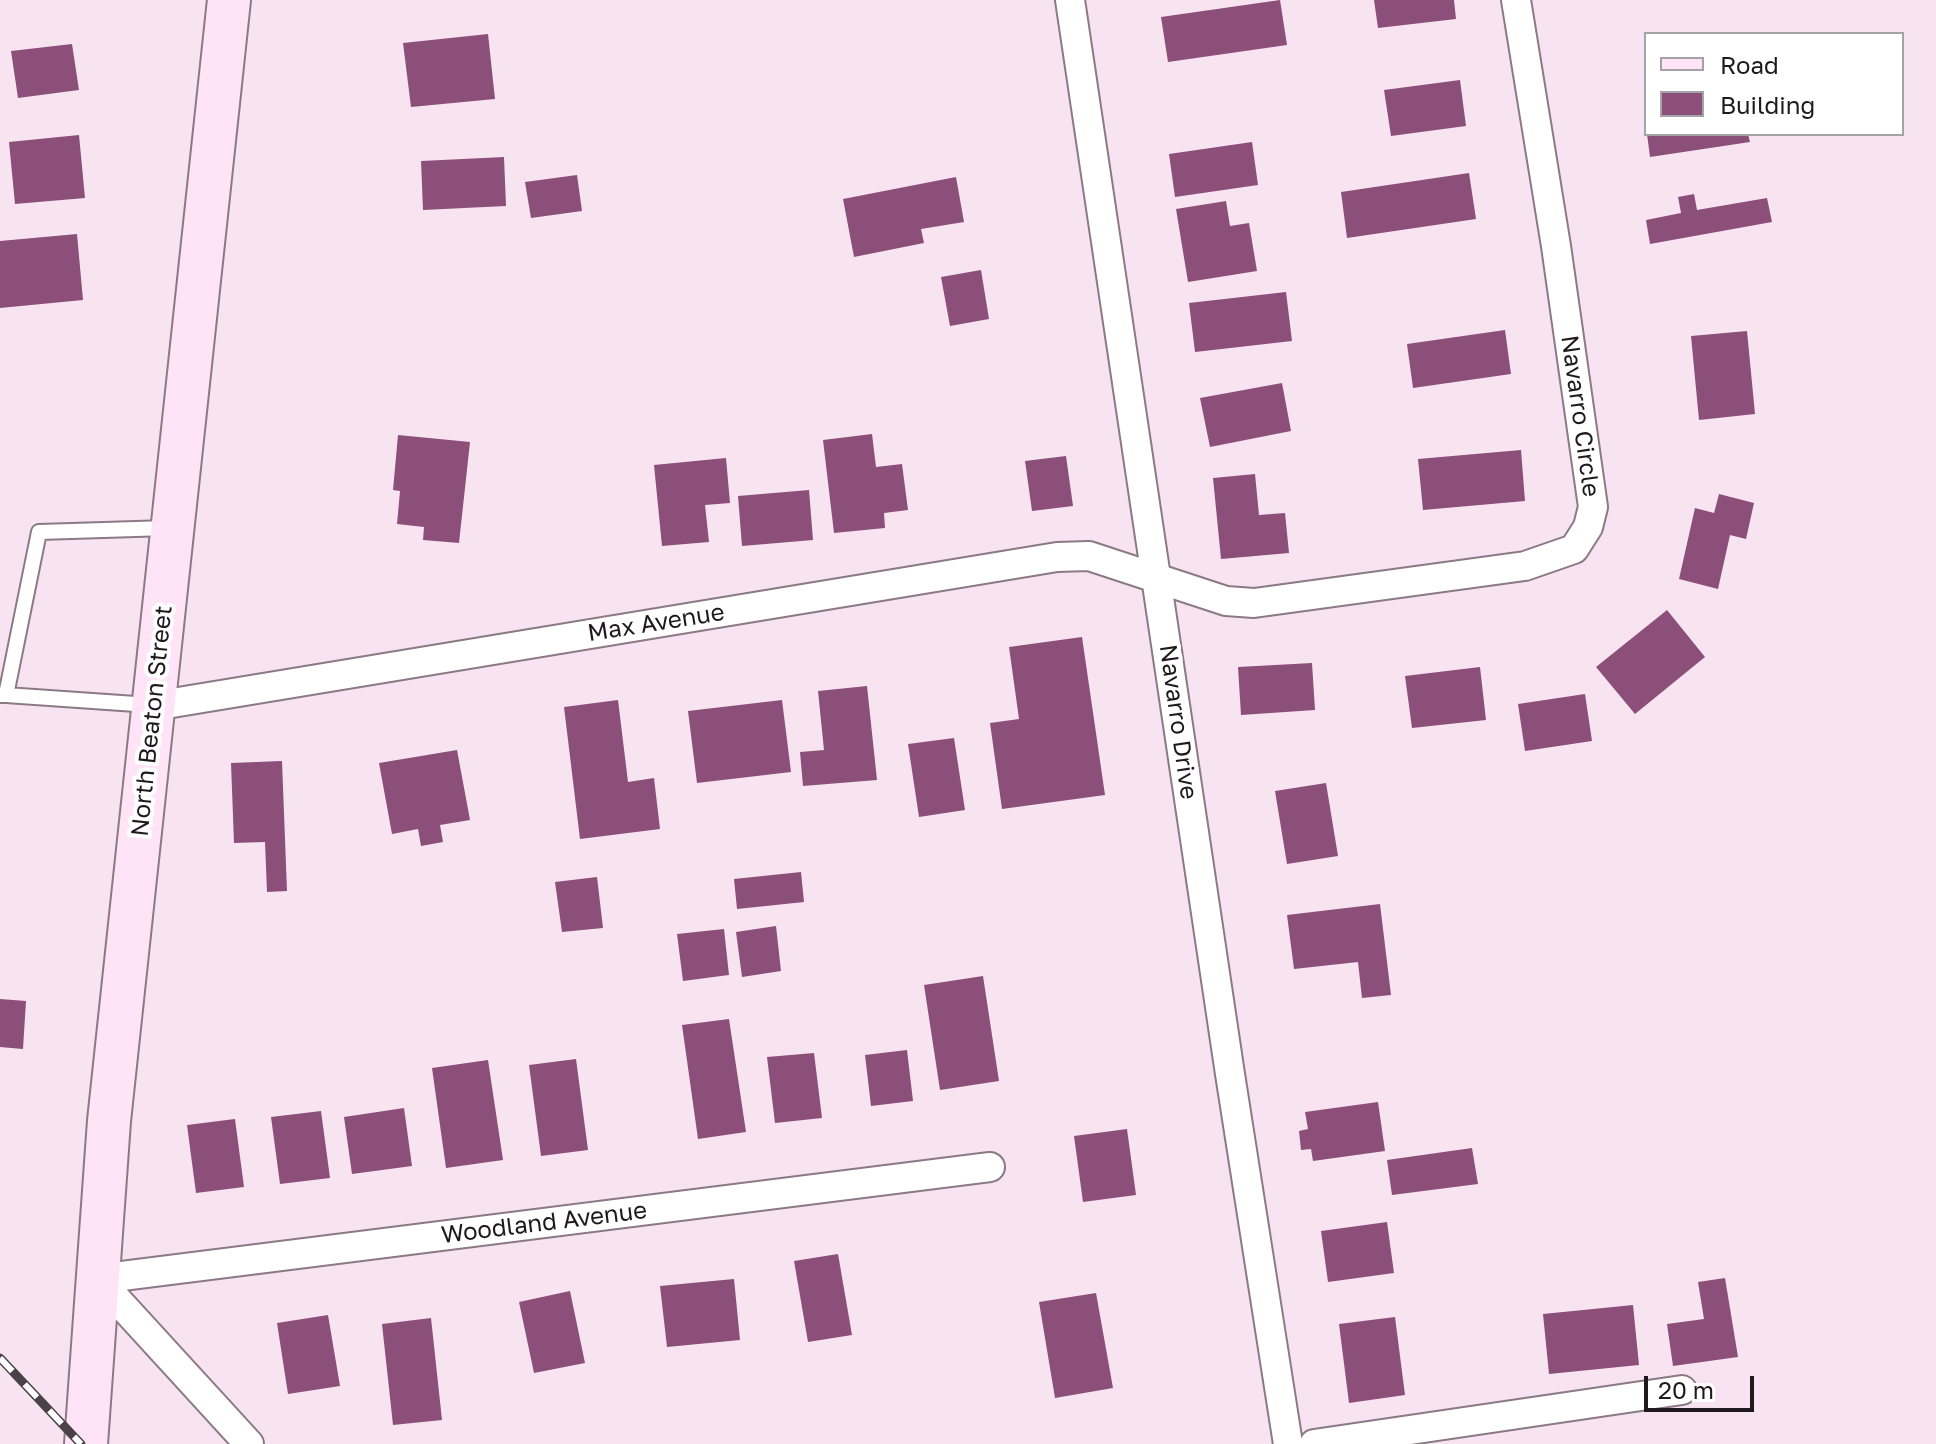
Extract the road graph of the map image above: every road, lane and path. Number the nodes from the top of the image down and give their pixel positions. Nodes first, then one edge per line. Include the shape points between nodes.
1 (229, 0) edge
2 (1070, 0) edge
3 (1516, 0) edge
4 (173, 528) junction
5 (1157, 579) junction
6 (3, 695) edge
7 (154, 706) junction
8 (990, 1167) dead end
9 (98, 1279) junction
10 (1682, 1390) dead end
11 (86, 1444) edge
12 (249, 1444) edge
13 (1288, 1444) edge
14 (1314, 1444) edge

1 - 4 main road, North Beaton Street
2 - 5 street, Navarro Drive
3 - 5 street, Navarro Circle via 1593,507 1588,527 1574,549 1525,566 1254,603 1226,601
4 - 6 lane via 39,532
4 - 7 main road, North Beaton Street
5 - 7 street, Max Avenue via 1089,556 1057,557
5 - 13 street, Navarro Drive
6 - 7 lane
7 - 9 main road, North Beaton Street via 109,1121
8 - 9 street, Woodland Avenue
9 - 11 main road, North Beaton Street
9 - 12 street
10 - 14 street

